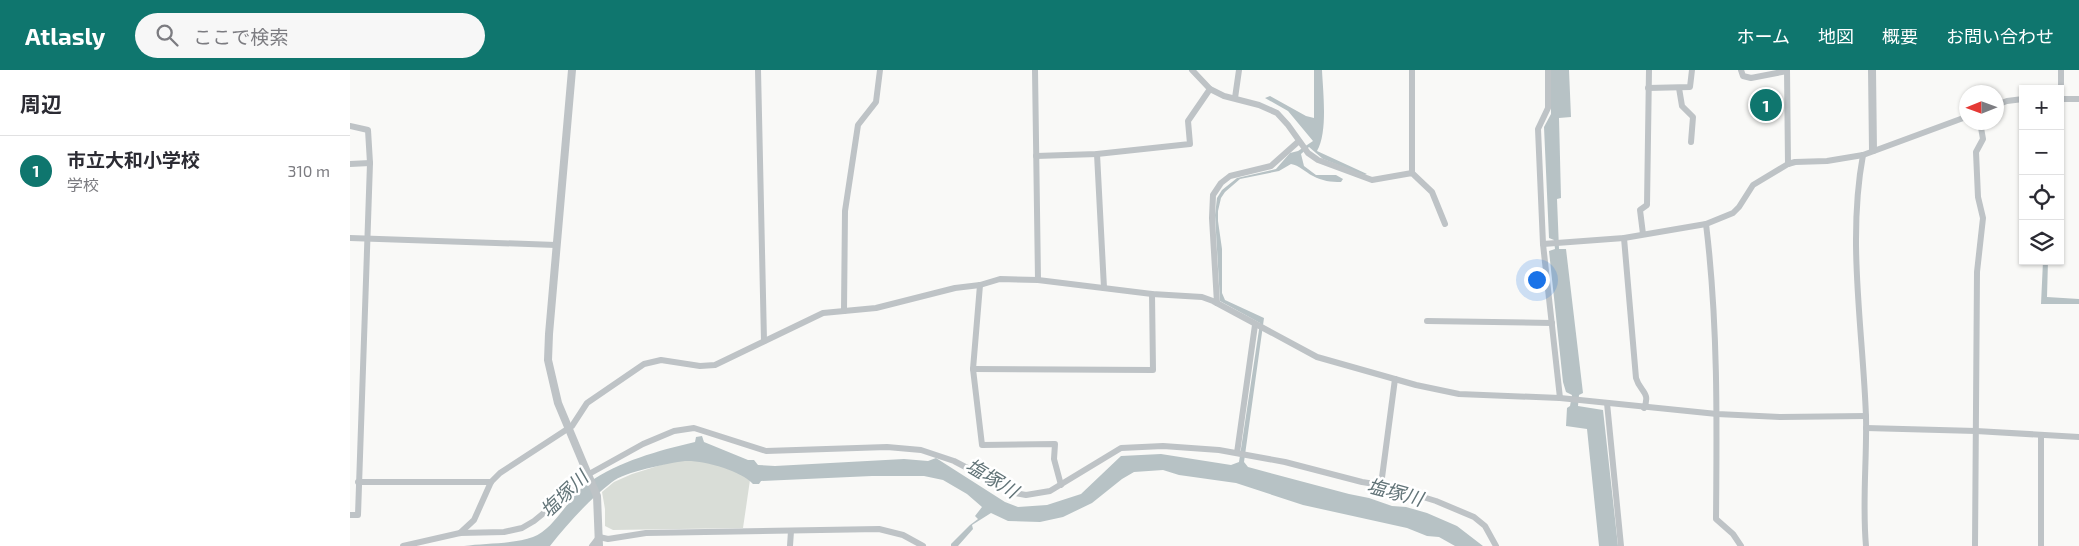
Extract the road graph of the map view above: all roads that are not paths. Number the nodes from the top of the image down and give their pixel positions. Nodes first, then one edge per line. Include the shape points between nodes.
1 (572, 70) edge
2 (758, 70) edge
3 (880, 70) edge
4 (1035, 70) edge
5 (1192, 70) edge
6 (1239, 70) edge
7 (1412, 70) edge
8 (1548, 70) edge
9 (1648, 70) edge
10 (1692, 70) edge
11 (1741, 70) edge
12 (1787, 70) edge
13 (1872, 70) edge
14 (2061, 70) edge
15 (2061, 85) edge
16 (1648, 88) junction
17 (1679, 88) junction
18 (1210, 89) junction
19 (1236, 98) junction
20 (2064, 99) edge
21 (2079, 99) edge
22 (2019, 100) edge
23 (2004, 102) edge
24 (1959, 119) edge
25 (350, 126) edge
26 (1981, 130) edge
27 (1299, 141) junction
28 (1691, 142) dead end
29 (1874, 149) junction
30 (1097, 154) junction
31 (1863, 155) junction
32 (1036, 156) junction
33 (1788, 161) junction
34 (370, 163) junction
35 (350, 164) edge
36 (1412, 174) junction
37 (1445, 224) dead end
38 (1706, 224) junction
39 (1643, 234) junction
40 (350, 238) edge
41 (368, 238) junction
42 (1624, 238) junction
43 (556, 245) junction
44 (1547, 245) junction
45 (1038, 280) junction
46 (980, 284) junction
47 (1104, 288) junction
48 (1152, 294) junction
49 (1217, 303) junction
50 (844, 311) junction
51 (1427, 321) dead end
52 (1552, 323) junction
53 (1255, 325) junction
54 (764, 341) junction
55 (973, 369) junction
56 (1395, 379) junction
57 (1563, 399) junction
58 (1606, 403) junction
59 (1644, 408) junction
60 (1717, 414) junction
61 (1866, 416) junction
62 (568, 428) junction
63 (1866, 428) junction
64 (1976, 431) junction
65 (2041, 435) junction
66 (2079, 437) edge
67 (1237, 453) junction
68 (590, 476) junction
69 (358, 482) junction
70 (491, 482) junction
71 (1061, 485) junction
72 (1381, 485) junction
73 (350, 515) edge
74 (791, 531) junction
75 (460, 533) junction
76 (599, 542) edge
77 (404, 546) edge
78 (592, 546) edge
79 (790, 546) edge
80 (923, 546) edge
81 (1496, 546) edge
82 (1621, 546) edge
83 (1741, 546) edge
84 (1866, 546) edge
85 (1975, 546) edge
86 (2041, 546) edge

1 - 43 street
2 - 54 street
3 - 50 street via 876,102 858,125 855,144 844,221
4 - 32 street
5 - 18 street
6 - 19 street
7 - 36 street
8 - 44 street via 1548,108 1538,129
9 - 16 street
10 - 17 street via 1690,87
11 - 12 street via 1743,76 1751,78
12 - 33 street
13 - 29 street
14 - 15 street
16 - 17 street
16 - 39 street via 1647,205 1640,210
17 - 28 street via 1682,106 1692,117
18 - 19 street
18 - 30 street via 1188,121 1190,144
19 - 27 street via 1277,114
20 - 21 street
22 - 23 street
24 - 29 street
25 - 34 street via 368,130
26 - 64 street via 1983,139 1976,152 1978,197 1983,218 1977,272
27 - 36 street via 1318,160 1372,180
27 - 49 street via 1271,166 1230,176 1214,195 1212,218
29 - 31 street
30 - 32 street
30 - 47 street
31 - 33 street via 1827,161
31 - 61 street via 1858,184 1856,257
32 - 45 street
33 - 38 street via 1753,186 1733,212
34 - 35 street
34 - 41 street
36 - 37 street via 1432,192
38 - 39 street
38 - 60 street via 1712,270
39 - 42 street
40 - 41 street
41 - 43 street
41 - 69 street
42 - 44 street
42 - 59 street via 1636,378 1646,394
43 - 62 street via 548,360
44 - 52 street
45 - 46 street via 1000,279
45 - 47 street
46 - 50 street via 876,308
46 - 55 street
47 - 48 street
48 - 49 street via 1202,298
48 - 55 street via 1153,370
49 - 53 street
50 - 54 street via 823,313
51 - 52 street
52 - 57 street
53 - 56 street via 1317,357
53 - 67 street
54 - 62 street via 715,365 661,360 644,364 587,403
55 - 71 street via 982,445 1055,444 1054,459
56 - 57 street via 1460,394
56 - 72 street
57 - 58 street
58 - 59 street
58 - 82 street
59 - 60 street
60 - 61 street
60 - 83 street via 1716,519
61 - 63 street
62 - 68 street
62 - 70 street
63 - 64 street
63 - 84 street
64 - 65 street
64 - 85 street
65 - 66 street
65 - 86 street
67 - 71 street via 1163,446 1121,448
67 - 72 street
68 - 71 street via 643,444 674,431 694,428 766,451 887,447 921,450 954,461 1014,493 1026,495 1050,491
68 - 75 street via 522,528 504,532
68 - 76 street via 597,496
69 - 70 street
69 - 73 street via 358,515
70 - 75 street via 474,520
72 - 81 street via 1436,501 1474,517 1485,526
74 - 76 street via 646,534
74 - 79 street
74 - 80 street via 879,529 903,535
75 - 77 street
76 - 78 street

